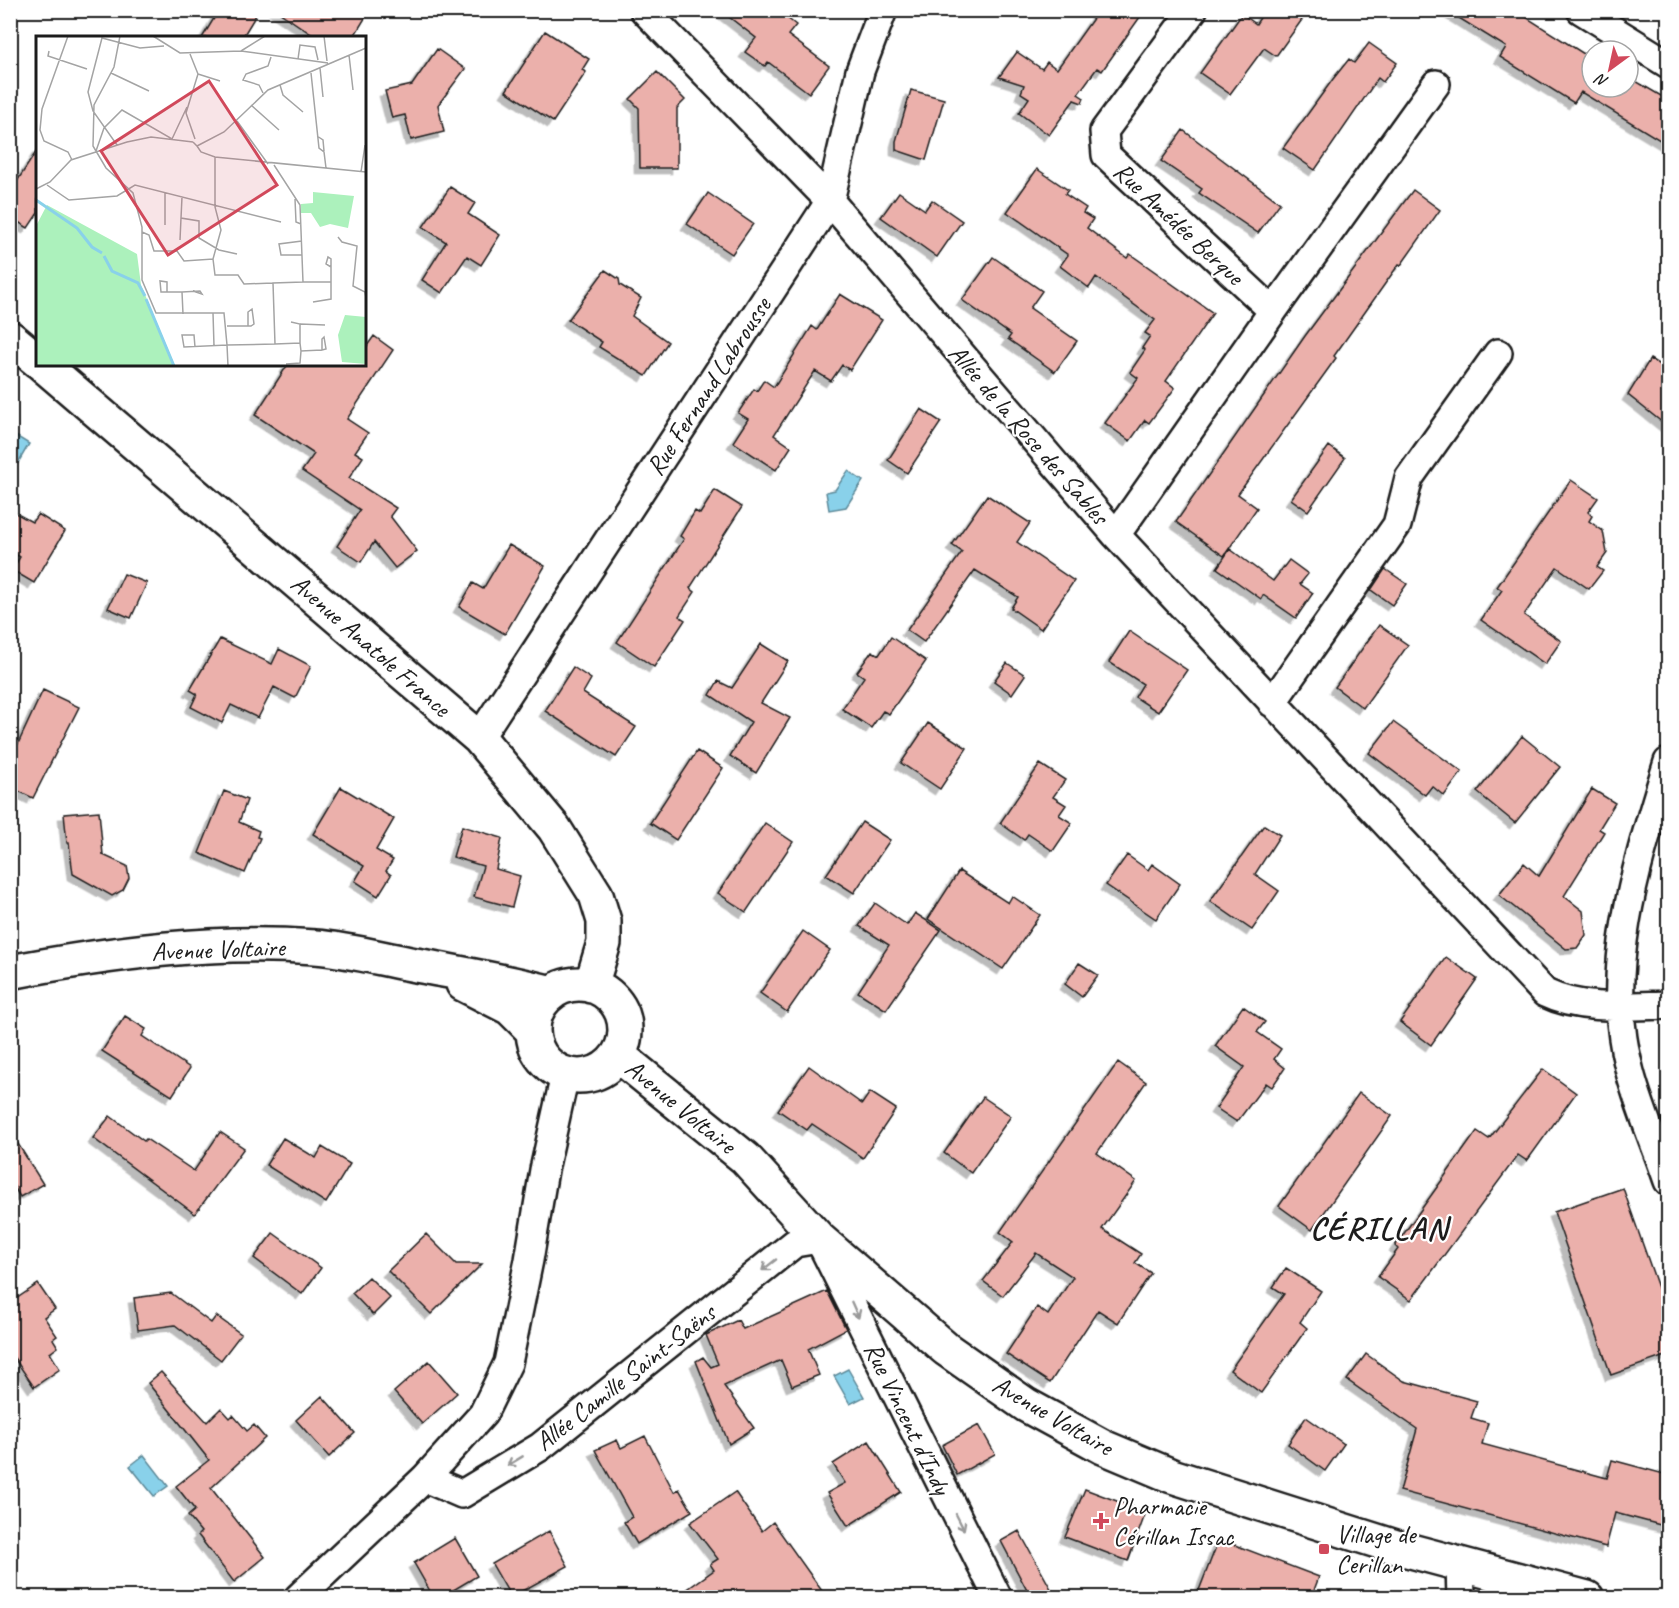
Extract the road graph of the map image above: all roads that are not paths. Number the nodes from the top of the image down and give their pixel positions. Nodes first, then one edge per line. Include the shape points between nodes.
1 (644, 10) edge
2 (883, 10) edge
3 (1193, 10) edge
4 (1581, 10) edge
5 (1668, 64) edge
6 (1436, 84) dead end
7 (830, 201) junction
8 (1273, 311) junction
9 (10, 338) edge
10 (1498, 353) dead end
11 (36, 359) edge
12 (44, 366) edge
13 (1116, 535) junction
14 (1272, 703) junction
15 (479, 738) junction
16 (1668, 762) edge
17 (426, 967) junction
18 (10, 972) edge
19 (591, 986) junction
20 (552, 993) junction
21 (1668, 1005) edge
22 (1619, 1006) junction
23 (532, 1030) junction
24 (618, 1055) junction
25 (566, 1075) junction
26 (1668, 1180) edge
27 (819, 1239) junction
28 (425, 1478) junction
29 (1460, 1565) junction
30 (298, 1598) edge
31 (998, 1598) edge
32 (1461, 1598) edge
33 (1587, 1598) edge

1 - 7 street, Allée de la Rose des Sables
2 - 7 street, Rue Fernand Labrousse via 860,71
3 - 8 street, Rue Amédée Berque via 1104,131 1106,155
4 - 5 street
6 - 8 street
7 - 13 street, Allée de la Rose des Sables
7 - 15 street, Rue Fernand Labrousse
8 - 13 street
9 - 11 main road
10 - 14 street via 1409,478 1397,525
12 - 15 main road, Avenue Anatole France
13 - 14 street, Allée de la Rose des Sables
14 - 22 street, Allée de la Rose des Sables via 1545,993 1560,1000
15 - 19 main road, Avenue Anatole France via 554,828 596,895 604,921 604,943
16 - 22 street via 1624,922
17 - 18 main road, Avenue Voltaire via 327,949 270,945 122,953
17 - 20 main road, Avenue Voltaire
17 - 23 main road, Avenue Voltaire via 510,1008
19 - 20 main road via 564,986
19 - 24 main road via 615,1001 622,1014 624,1042
20 - 23 main road via 542,1002
21 - 22 street, Allée de la Rose des Sables
22 - 26 street via 1628,1065
23 - 25 main road via 534,1045 542,1058
24 - 25 main road via 595,1074
24 - 27 main road, Avenue Voltaire via 745,1158
25 - 28 street via 508,1363 483,1414
27 -> 28 street, Allée Camille Saint-Saëns via 795,1244 530,1453 462,1494
27 - 29 main road, Avenue Voltaire via 946,1349 1026,1405 1104,1447 1249,1502
27 -> 31 street, Rue Vincent d'Indy
28 - 30 street
29 - 32 street
29 - 33 main road, Avenue Voltaire

